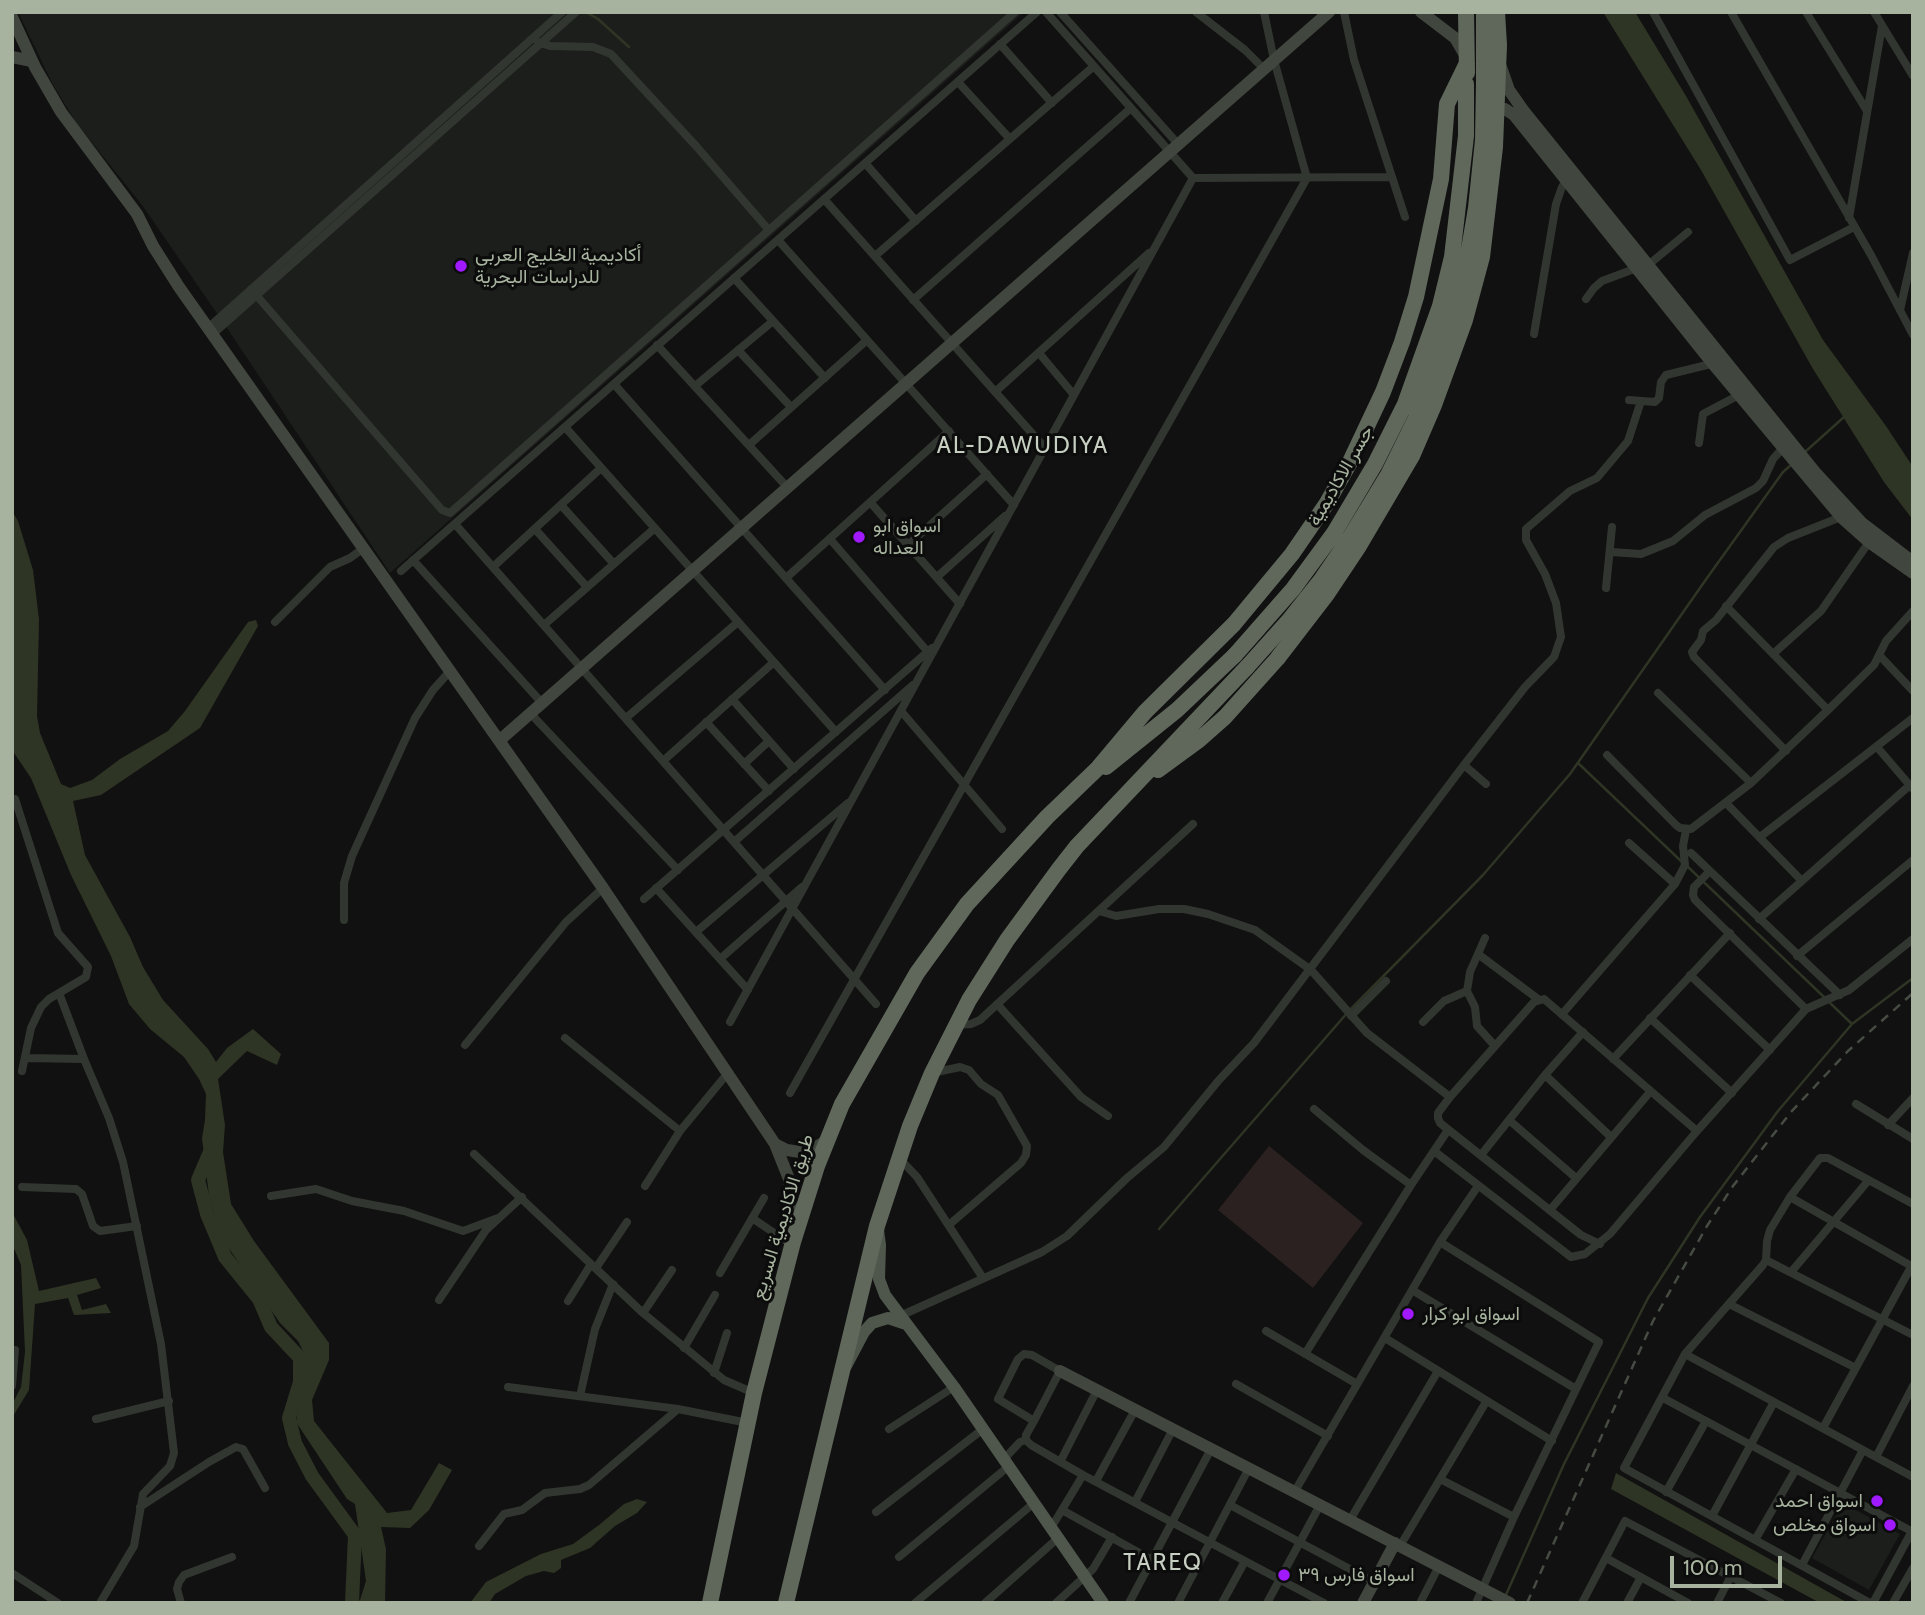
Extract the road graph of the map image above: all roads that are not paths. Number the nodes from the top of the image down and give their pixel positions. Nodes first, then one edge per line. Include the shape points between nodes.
1 (562, 12) edge
2 (1014, 12) edge
3 (1037, 12) edge
4 (1046, 12) edge
5 (1060, 12) edge
6 (1196, 12) edge
7 (1264, 12) edge
8 (1329, 12) edge
9 (1343, 12) edge
10 (1421, 12) edge
11 (1466, 12) edge
12 (1484, 12) edge
13 (1497, 12) edge
14 (1653, 12) edge
15 (1731, 12) edge
16 (1806, 12) edge
17 (1874, 12) edge
18 (575, 13) edge
19 (12, 17) edge
20 (1882, 26) junction
21 (537, 41) junction
22 (1000, 44) junction
23 (1499, 45) junction
24 (12, 57) edge
25 (32, 61) junction
26 (1467, 62) junction
27 (1269, 65) junction
28 (1094, 66) junction
29 (1913, 76) edge
30 (958, 82) junction
31 (1052, 103) junction
32 (1131, 108) junction
33 (1867, 111) junction
34 (1497, 116) junction
35 (1010, 139) junction
36 (1174, 148) junction
37 (865, 163) junction
38 (1571, 176) junction
39 (1391, 177) junction
40 (1193, 178) junction
41 (1307, 178) junction
42 (824, 199) junction
43 (1405, 217) dead end
44 (1849, 218) junction
45 (915, 221) junction
46 (1854, 227) junction
47 (768, 229) junction
48 (1688, 232) dead end
49 (778, 240) junction
50 (1155, 248) junction
51 (1913, 253) edge
52 (875, 256) junction
53 (1642, 267) junction
54 (734, 278) junction
55 (254, 292) junction
56 (1416, 297) junction
57 (1586, 299) dead end
58 (913, 300) junction
59 (1900, 310) junction
60 (1465, 320) junction
61 (773, 321) junction
62 (212, 330) junction
63 (1534, 334) dead end
64 (1913, 335) edge
65 (867, 340) junction
66 (952, 343) junction
67 (657, 345) junction
68 (738, 350) junction
69 (1039, 353) junction
70 (1719, 362) junction
71 (825, 378) junction
72 (906, 383) junction
73 (614, 384) junction
74 (695, 386) junction
75 (995, 392) junction
76 (1074, 395) junction
77 (1739, 395) junction
78 (1629, 400) dead end
79 (1641, 401) junction
80 (791, 407) junction
81 (565, 427) junction
82 (949, 431) junction
83 (1699, 443) dead end
84 (749, 445) junction
85 (1045, 448) junction
86 (1783, 448) junction
87 (1350, 462) junction
88 (601, 468) junction
89 (987, 474) junction
90 (1396, 484) junction
91 (787, 487) junction
92 (870, 502) junction
93 (561, 505) junction
94 (1012, 508) junction
95 (1841, 517) junction
96 (454, 523) junction
97 (1612, 527) dead end
98 (655, 528) junction
99 (741, 528) junction
100 (535, 529) junction
101 (830, 539) junction
102 (1869, 542) junction
103 (908, 545) junction
104 (364, 548) junction
105 (1611, 552) junction
106 (413, 560) junction
107 (1913, 562) edge
108 (614, 564) junction
109 (493, 567) junction
110 (401, 571) dead end
111 (693, 571) junction
112 (1913, 573) edge
113 (786, 578) junction
114 (937, 578) junction
115 (587, 587) junction
116 (1606, 588) dead end
117 (960, 604) junction
118 (1726, 606) junction
119 (1913, 611) edge
120 (275, 622) dead end
121 (738, 622) junction
122 (544, 625) junction
123 (938, 643) junction
124 (928, 652) junction
125 (1773, 654) junction
126 (1880, 656) junction
127 (774, 662) junction
128 (582, 668) junction
129 (450, 671) junction
130 (918, 681) junction
131 (885, 690) junction
132 (1913, 691) edge
133 (1658, 693) dead end
134 (732, 699) junction
135 (542, 703) junction
136 (1828, 710) junction
137 (901, 711) junction
138 (530, 713) junction
139 (626, 718) junction
140 (1913, 718) edge
141 (706, 722) junction
142 (836, 732) junction
143 (499, 740) junction
144 (769, 741) junction
145 (1877, 747) junction
146 (1786, 751) junction
147 (1607, 755) dead end
148 (663, 761) junction
149 (744, 764) junction
150 (1464, 765) junction
151 (794, 769) junction
152 (1751, 783) junction
153 (1486, 784) dead end
154 (964, 785) junction
155 (1911, 787) edge
156 (769, 791) junction
157 (1074, 792) junction
158 (15, 799) dead end
159 (852, 800) junction
160 (1726, 803) junction
161 (1116, 805) junction
162 (1193, 824) dead end
163 (1002, 829) dead end
164 (723, 830) junction
165 (1686, 830) junction
166 (1760, 837) junction
167 (734, 842) junction
168 (1629, 843) dead end
169 (1691, 853) dead end
170 (1913, 860) edge
171 (678, 870) junction
172 (1710, 871) junction
173 (763, 875) junction
174 (1801, 880) junction
175 (807, 882) junction
176 (1675, 884) junction
177 (603, 888) junction
178 (656, 888) junction
179 (644, 899) dead end
180 (786, 901) junction
181 (792, 909) junction
182 (1099, 911) junction
183 (1759, 919) junction
184 (344, 920) dead end
185 (696, 932) junction
186 (1730, 933) junction
187 (1485, 938) dead end
188 (1913, 939) edge
189 (1478, 954) junction
190 (1797, 956) junction
191 (720, 959) junction
192 (1311, 970) junction
193 (1690, 975) junction
194 (854, 980) junction
195 (1386, 981) dead end
196 (748, 990) junction
197 (1467, 991) junction
198 (59, 993) junction
199 (1840, 995) junction
200 (1538, 999) junction
201 (876, 1004) dead end
202 (997, 1004) junction
203 (1806, 1009) junction
204 (1563, 1013) junction
205 (1351, 1016) junction
206 (1650, 1018) junction
207 (730, 1022) dead end
208 (1423, 1022) dead end
209 (956, 1025) junction
210 (1583, 1032) junction
211 (565, 1038) dead end
212 (465, 1045) dead end
213 (1495, 1046) junction
214 (1770, 1050) junction
215 (25, 1058) junction
216 (84, 1059) junction
217 (1614, 1059) junction
218 (22, 1071) dead end
219 (932, 1073) junction
220 (727, 1074) junction
221 (1545, 1075) junction
222 (1650, 1091) junction
223 (790, 1093) dead end
224 (1731, 1093) junction
225 (1450, 1097) junction
226 (1913, 1098) edge
227 (1856, 1104) dead end
228 (1314, 1109) dead end
229 (1108, 1116) dead end
230 (1509, 1120) junction
231 (1888, 1125) junction
232 (680, 1130) junction
233 (1448, 1130) junction
234 (1698, 1131) junction
235 (1611, 1137) junction
236 (829, 1139) junction
237 (1913, 1139) edge
238 (775, 1144) junction
239 (1434, 1151) junction
240 (474, 1154) dead end
241 (1481, 1155) junction
242 (900, 1158) junction
243 (1576, 1178) junction
244 (1868, 1181) junction
245 (1411, 1185) junction
246 (645, 1186) dead end
247 (1478, 1186) junction
248 (22, 1187) dead end
249 (271, 1196) dead end
250 (522, 1197) junction
251 (1790, 1197) junction
252 (764, 1198) dead end
253 (1913, 1204) edge
254 (1550, 1210) junction
255 (498, 1218) junction
256 (752, 1218) junction
257 (1833, 1220) junction
258 (627, 1222) dead end
259 (950, 1224) junction
260 (137, 1226) junction
261 (877, 1226) junction
262 (1440, 1241) junction
263 (792, 1244) junction
264 (1600, 1244) junction
265 (1766, 1260) junction
266 (594, 1266) junction
267 (1912, 1267) edge
268 (672, 1270) dead end
269 (1793, 1271) junction
270 (720, 1273) dead end
271 (983, 1278) junction
272 (613, 1284) junction
273 (1412, 1290) junction
274 (715, 1294) dead end
275 (439, 1300) dead end
276 (568, 1301) dead end
277 (1729, 1304) junction
278 (643, 1313) junction
279 (900, 1316) junction
280 (1883, 1318) junction
281 (909, 1326) junction
282 (1266, 1331) dead end
283 (727, 1333) dead end
284 (1913, 1335) edge
285 (1385, 1338) junction
286 (684, 1348) junction
287 (15, 1350) dead end
288 (1305, 1354) junction
289 (1685, 1354) junction
290 (844, 1368) junction
291 (1856, 1368) junction
292 (1060, 1371) junction
293 (1438, 1371) junction
294 (714, 1373) junction
295 (1236, 1384) dead end
296 (1357, 1384) junction
297 (12, 1386) edge
298 (1913, 1386) edge
299 (508, 1387) dead end
300 (954, 1387) junction
301 (1576, 1389) junction
302 (1097, 1390) junction
303 (754, 1392) junction
304 (580, 1396) junction
305 (1910, 1397) edge
306 (1663, 1398) junction
307 (169, 1401) junction
308 (1486, 1402) junction
309 (1774, 1402) junction
310 (678, 1409) junction
311 (1135, 1410) junction
312 (96, 1419) dead end
313 (1034, 1421) junction
314 (1706, 1421) junction
315 (748, 1423) junction
316 (1823, 1428) junction
317 (889, 1429) dead end
318 (983, 1429) junction
319 (1173, 1429) junction
320 (1328, 1436) junction
321 (1026, 1440) junction
322 (1552, 1441) junction
323 (1751, 1445) junction
324 (1211, 1449) junction
325 (1863, 1450) junction
326 (1876, 1457) junction
327 (1007, 1462) junction
328 (1060, 1462) junction
329 (1249, 1468) junction
330 (1796, 1469) junction
331 (1083, 1475) junction
332 (1913, 1477) edge
333 (1440, 1479) junction
334 (1096, 1481) junction
335 (265, 1488) dead end
336 (1295, 1491) junction
337 (1666, 1492) junction
338 (1840, 1493) junction
339 (1135, 1502) junction
340 (1034, 1503) junction
341 (1230, 1505) junction
342 (1320, 1505) junction
343 (140, 1507) junction
344 (1062, 1510) junction
345 (876, 1512) dead end
346 (1712, 1516) junction
347 (1514, 1517) junction
348 (1350, 1520) junction
349 (1172, 1522) junction
350 (1912, 1531) edge
351 (1054, 1533) junction
352 (1112, 1537) junction
353 (1755, 1540) junction
354 (1209, 1541) junction
355 (1300, 1542) junction
356 (1397, 1544) junction
357 (479, 1546) dead end
358 (232, 1557) dead end
359 (899, 1557) dead end
360 (1606, 1558) junction
361 (1152, 1560) junction
362 (1245, 1561) junction
363 (1802, 1565) junction
364 (1439, 1566) junction
365 (1913, 1568) edge
366 (12, 1573) edge
367 (1731, 1576) junction
368 (1641, 1577) junction
369 (1086, 1578) junction
370 (1279, 1579) junction
371 (1374, 1582) junction
372 (1483, 1588) junction
373 (1505, 1600) edge
374 (920, 1601) edge
375 (1319, 1602) edge
376 (58, 1603) edge
377 (100, 1603) edge
378 (181, 1603) edge
379 (710, 1603) edge
380 (786, 1603) edge
381 (985, 1603) edge
382 (1056, 1603) edge
383 (1103, 1603) edge
384 (1129, 1603) edge
385 (1178, 1603) edge
386 (1222, 1603) edge
387 (1267, 1603) edge
388 (1363, 1603) edge
389 (1419, 1603) edge
390 (1476, 1603) edge
391 (1583, 1603) edge
392 (1627, 1603) edge
393 (1688, 1603) edge
394 (1717, 1603) edge
395 (1781, 1603) edge
396 (1871, 1603) edge
397 (1893, 1603) edge

1 - 21 street
2 - 47 street
3 - 22 street
4 - 28 street
5 - 36 street
6 - 27 street
7 - 27 street
8 - 27 street
9 - 39 street
10 - 26 street via 1455,38
11 - 26 highway
12 - 161 highway, جسر الاكاديمية, bridge via 1483,140 1476,208 1455,310 1416,418 1388,475 1321,580 1247,667
13 - 23 highway
14 - 46 street via 1790,260
15 - 44 street
16 - 33 street
17 - 20 street
18 - 21 street
19 - 25 street
20 - 29 street
20 - 33 street
21 - 47 street via 593,47 611,54
21 - 55 street
22 - 30 street
22 - 31 street
23 - 34 highway
23 - 38 street via 1509,90
24 - 25 street
25 - 62 street via 61,112 137,214 158,254
26 - 56 highway via 1447,104 1441,179
26 - 157 highway, جسر الاكاديمية, bridge via 1466,136 1452,257 1405,404 1375,464 1334,533 1293,589 1234,655 1177,710
27 - 36 street
27 - 41 street
28 - 31 street
28 - 32 street
30 - 35 street
30 - 37 street
31 - 35 street
32 - 36 street
32 - 58 street
33 - 44 street
34 - 38 street via 1505,109 1514,115
34 - 60 highway via 1482,257
35 - 45 street
36 - 40 street
36 - 66 street
37 - 42 street
37 - 45 street
38 - 53 street
38 - 63 street via 1556,204
39 - 41 street
39 - 43 street
40 - 41 street
40 - 50 street
41 - 154 street
42 - 49 street
42 - 52 street
44 - 46 street
45 - 52 street
46 - 59 street
47 - 55 street via 447,513
48 - 53 street
49 - 54 street
49 - 65 street
50 - 69 street
50 - 76 street
51 - 59 street
52 - 58 street
53 - 57 street via 1602,281
53 - 70 street
54 - 61 street
54 - 67 street
55 - 62 street
56 - 60 highway via 1435,321
56 - 87 highway via 1383,392
58 - 66 street
59 - 64 street
60 - 90 highway via 1434,405
61 - 68 street
61 - 71 street
62 - 104 street
65 - 71 street
65 - 72 street
66 - 72 street
66 - 75 street
67 - 73 street
67 - 74 street
68 - 74 street
68 - 80 street
69 - 75 street
69 - 76 street
70 - 77 street
70 - 79 street via 1666,375 1658,401
70 - 107 street via 1848,510
71 - 80 street
72 - 82 street
72 - 91 street
73 - 81 street
73 - 99 street
74 - 84 street
75 - 85 street
76 - 85 street
77 - 83 street via 1703,414
77 - 86 street
78 - 79 street
79 - 150 street via 1628,441 1597,478 1570,491 1526,529 1525,540 1556,603 1561,625 1558,649
80 - 84 street
81 - 88 street
81 - 96 street
82 - 89 street
82 - 92 street
84 - 91 street
85 - 94 street
86 - 95 street
86 - 105 street via 1756,488 1705,515 1674,541 1641,554
87 - 90 highway
87 - 157 highway via 1292,554 1234,624 1145,712
88 - 93 street
88 - 98 street
89 - 94 street
89 - 103 street
90 - 161 highway via 1327,594 1277,659 1226,717
91 - 99 street
92 - 101 street
92 - 103 street
93 - 100 street
93 - 108 street
94 - 114 street
94 - 117 street
95 - 102 street
95 - 118 street via 1781,542
96 - 106 street
96 - 109 street
97 - 105 street
98 - 108 street
98 - 111 street
99 - 111 street
99 - 113 street
100 - 109 street
100 - 115 street
101 - 113 street
101 - 124 street
102 - 112 street
102 - 125 street via 1821,611
103 - 114 street
104 - 120 street via 330,567
104 - 129 street
105 - 116 street
106 - 110 street
106 - 135 street
108 - 115 street
109 - 122 street
111 - 121 street
111 - 128 street
113 - 131 street
114 - 117 street
115 - 122 street
117 - 123 street
118 - 125 street
118 - 146 street via 1703,631 1692,656
119 - 126 street via 1886,641
121 - 127 street
121 - 139 street
122 - 128 street
123 - 124 street
123 - 130 street
124 - 131 street
125 - 136 street
126 - 132 street
126 - 136 street
127 - 134 street
127 - 142 street
128 - 135 street
128 - 139 street
129 - 143 street
129 - 184 street via 415,718 352,856 342,892
130 - 137 street
130 - 167 street
131 - 142 street
133 - 152 street
134 - 141 street
134 - 144 street
135 - 138 street
136 - 146 street
137 - 154 street
137 - 159 street
138 - 143 street
138 - 171 street
139 - 148 street
140 - 145 street
141 - 148 street
141 - 149 street
142 - 151 street
143 - 177 street
144 - 149 street
144 - 151 street
145 - 155 street
145 - 166 street
146 - 152 street
147 - 165 street
148 - 164 street
149 - 156 street
150 - 153 street
150 - 192 street
151 - 156 street
152 - 160 street
154 - 163 street
154 - 194 street
155 - 174 street
156 - 164 street
157 - 236 highway, طريق الاكاديمية السريع via 985,882 933,949 864,1063
158 - 198 street via 58,933 88,967 86,977
159 - 173 street
159 - 175 street
160 - 165 street
160 - 166 street
161 - 209 highway via 1077,846 1024,915
162 - 182 street
164 - 167 street
164 - 171 street
165 - 176 street via 1685,865
166 - 174 street
167 - 173 street
168 - 176 street
169 - 172 street
170 - 190 street
171 - 178 street
172 - 183 street
172 - 186 street via 1694,887 1693,895
173 - 180 street
173 - 185 street
174 - 183 street
175 - 180 street
175 - 181 street
176 - 204 street
177 - 212 street via 566,922
177 - 220 street
178 - 179 street
178 - 185 street
180 - 181 street
180 - 191 street
181 - 194 street
181 - 196 street
182 - 192 street via 1116,916 1159,909 1195,910 1255,930
182 - 202 street
183 - 190 street
185 - 191 street
186 - 193 street
186 - 203 street
187 - 189 street
188 - 199 street
189 - 197 street
189 - 200 street
190 - 199 street
191 - 196 street
192 - 205 street
192 - 271 street via 1164,1147 1055,1245
193 - 206 street
193 - 214 street
194 - 201 street
194 - 223 street
195 - 205 street
196 - 207 street
197 - 208 street via 1441,1003
197 - 213 street via 1477,1026
198 - 215 street via 35,1017
198 - 216 street
199 - 203 street
200 - 204 street via 1548,1000
200 - 213 street
202 - 209 street via 976,1023
202 - 229 street via 1081,1097
203 - 214 street
204 - 210 street
205 - 225 street via 1390,1053
206 - 217 street
206 - 224 street
209 - 219 highway
210 - 217 street
210 - 221 street
211 - 232 street
213 - 225 street
214 - 224 street
215 - 216 street
215 - 218 street
216 - 260 street via 114,1131
217 - 222 street
219 - 242 highway
219 - 259 street via 960,1067 969,1070 998,1095 1027,1146 1021,1163
220 - 232 street
220 - 238 street
221 - 230 street
221 - 235 street
222 - 234 street
222 - 235 street
224 - 234 street
225 - 233 street via 1438,1118
226 - 231 street
227 - 231 street
228 - 245 street
230 - 241 street
230 - 243 street
231 - 237 street
232 - 246 street
233 - 239 street
233 - 241 street
234 - 264 street
235 - 243 street
236 - 238 street via 800,1152
236 - 263 highway, طريق الاكاديمية السريع
238 - 263 street via 789,1179
239 - 245 street
239 - 247 street
240 - 250 street
241 - 254 street
242 - 259 street
242 - 261 highway
243 - 254 street
244 - 251 street via 1822,1156
244 - 253 street
244 - 257 street
245 - 288 street
247 - 262 street
247 - 264 street via 1571,1256 1585,1254
248 - 260 street via 76,1189 93,1226 100,1231
249 - 255 street via 316,1189 463,1231
250 - 255 street
250 - 266 street
251 - 257 street
251 - 265 street via 1770,1230
252 - 256 street
254 - 264 street
255 - 275 street
256 - 263 street
256 - 270 street
257 - 267 street
257 - 269 street
258 - 266 street
259 - 271 street
260 - 307 street
261 - 279 main road via 879,1279
261 - 290 highway
262 - 273 street
262 - 301 street via 1600,1342
263 - 303 highway, طريق الاكاديمية السريع
265 - 269 street
265 - 277 street
266 - 272 street
266 - 276 street
267 - 280 street
268 - 278 street
269 - 280 street
271 - 279 street
272 - 278 street
272 - 304 street via 591,1340
273 - 285 street
273 - 301 street
274 - 286 street
277 - 289 street
277 - 291 street
278 - 286 street
279 - 281 main road
280 - 284 street
280 - 291 street
281 - 290 main road via 888,1318 872,1323
281 - 300 main road
282 - 288 street
283 - 294 street
285 - 293 street
285 - 296 street
286 - 294 street
287 - 297 street
288 - 296 street
289 - 306 street
289 - 309 street
290 - 380 highway
291 - 316 street
292 - 302 street
292 - 313 street
292 - 313 street via 1024,1354 999,1393 999,1402
293 - 308 street
293 - 348 street
294 - 303 street
295 - 320 street
296 - 320 street
298 - 305 street
299 - 304 street
300 - 317 street
300 - 318 main road
301 - 322 street
302 - 311 street
302 - 328 street
303 - 315 highway, طريق الاكاديمية السريع
304 - 310 street
305 - 326 street
306 - 314 street
306 - 337 street via 1624,1468
307 - 312 street
307 - 343 street via 173,1460 143,1494
308 - 322 street
308 - 333 street
309 - 316 street
309 - 323 street
310 - 315 street
310 - 357 street via 589,1485 545,1493 522,1510 504,1514
311 - 319 street
311 - 334 street
313 - 321 street
314 - 323 street
314 - 337 street
315 - 379 highway, طريق الاكاديمية السريع
316 - 325 street
318 - 327 main road
318 - 345 street
319 - 324 street
319 - 339 street
320 - 336 street
321 - 327 street
321 - 328 street
322 - 347 street
323 - 330 street
323 - 346 street
324 - 329 street
324 - 349 street
325 - 326 street
325 - 338 street
326 - 332 street
327 - 340 main road
327 - 359 street
328 - 331 street
329 - 336 street
329 - 341 street
330 - 338 street
330 - 353 street
331 - 334 street
331 - 344 street
333 - 347 street
333 - 356 street
334 - 339 street
335 - 343 street via 243,1449 236,1447
336 - 342 street
337 - 346 street
338 - 350 street
338 - 363 street
339 - 349 street
340 - 351 main road
340 - 374 street
341 - 354 street
341 - 355 street
342 - 348 street
342 - 355 street
343 - 377 street via 134,1546
344 - 351 street
344 - 352 street
346 - 353 street
347 - 372 street
348 - 356 street
349 - 354 street
349 - 361 street
350 - 396 street
351 - 369 main road
351 - 381 street
352 - 361 street
352 - 369 street
353 - 363 street
354 - 362 street
354 - 385 street
355 - 370 street
355 - 371 street
356 - 364 street
356 - 371 street
358 - 378 street via 184,1575 177,1590
360 - 367 street via 1626,1521
360 - 368 street
360 - 391 street
361 - 384 street
362 - 370 street
362 - 386 street
363 - 396 street
364 - 372 street
364 - 389 street
365 - 397 street
366 - 376 street
367 - 394 street
367 - 395 street
368 - 392 street
368 - 393 street
369 - 382 street
369 - 383 main road
370 - 375 street
370 - 387 street
371 - 388 street
372 - 373 street
372 - 390 street

